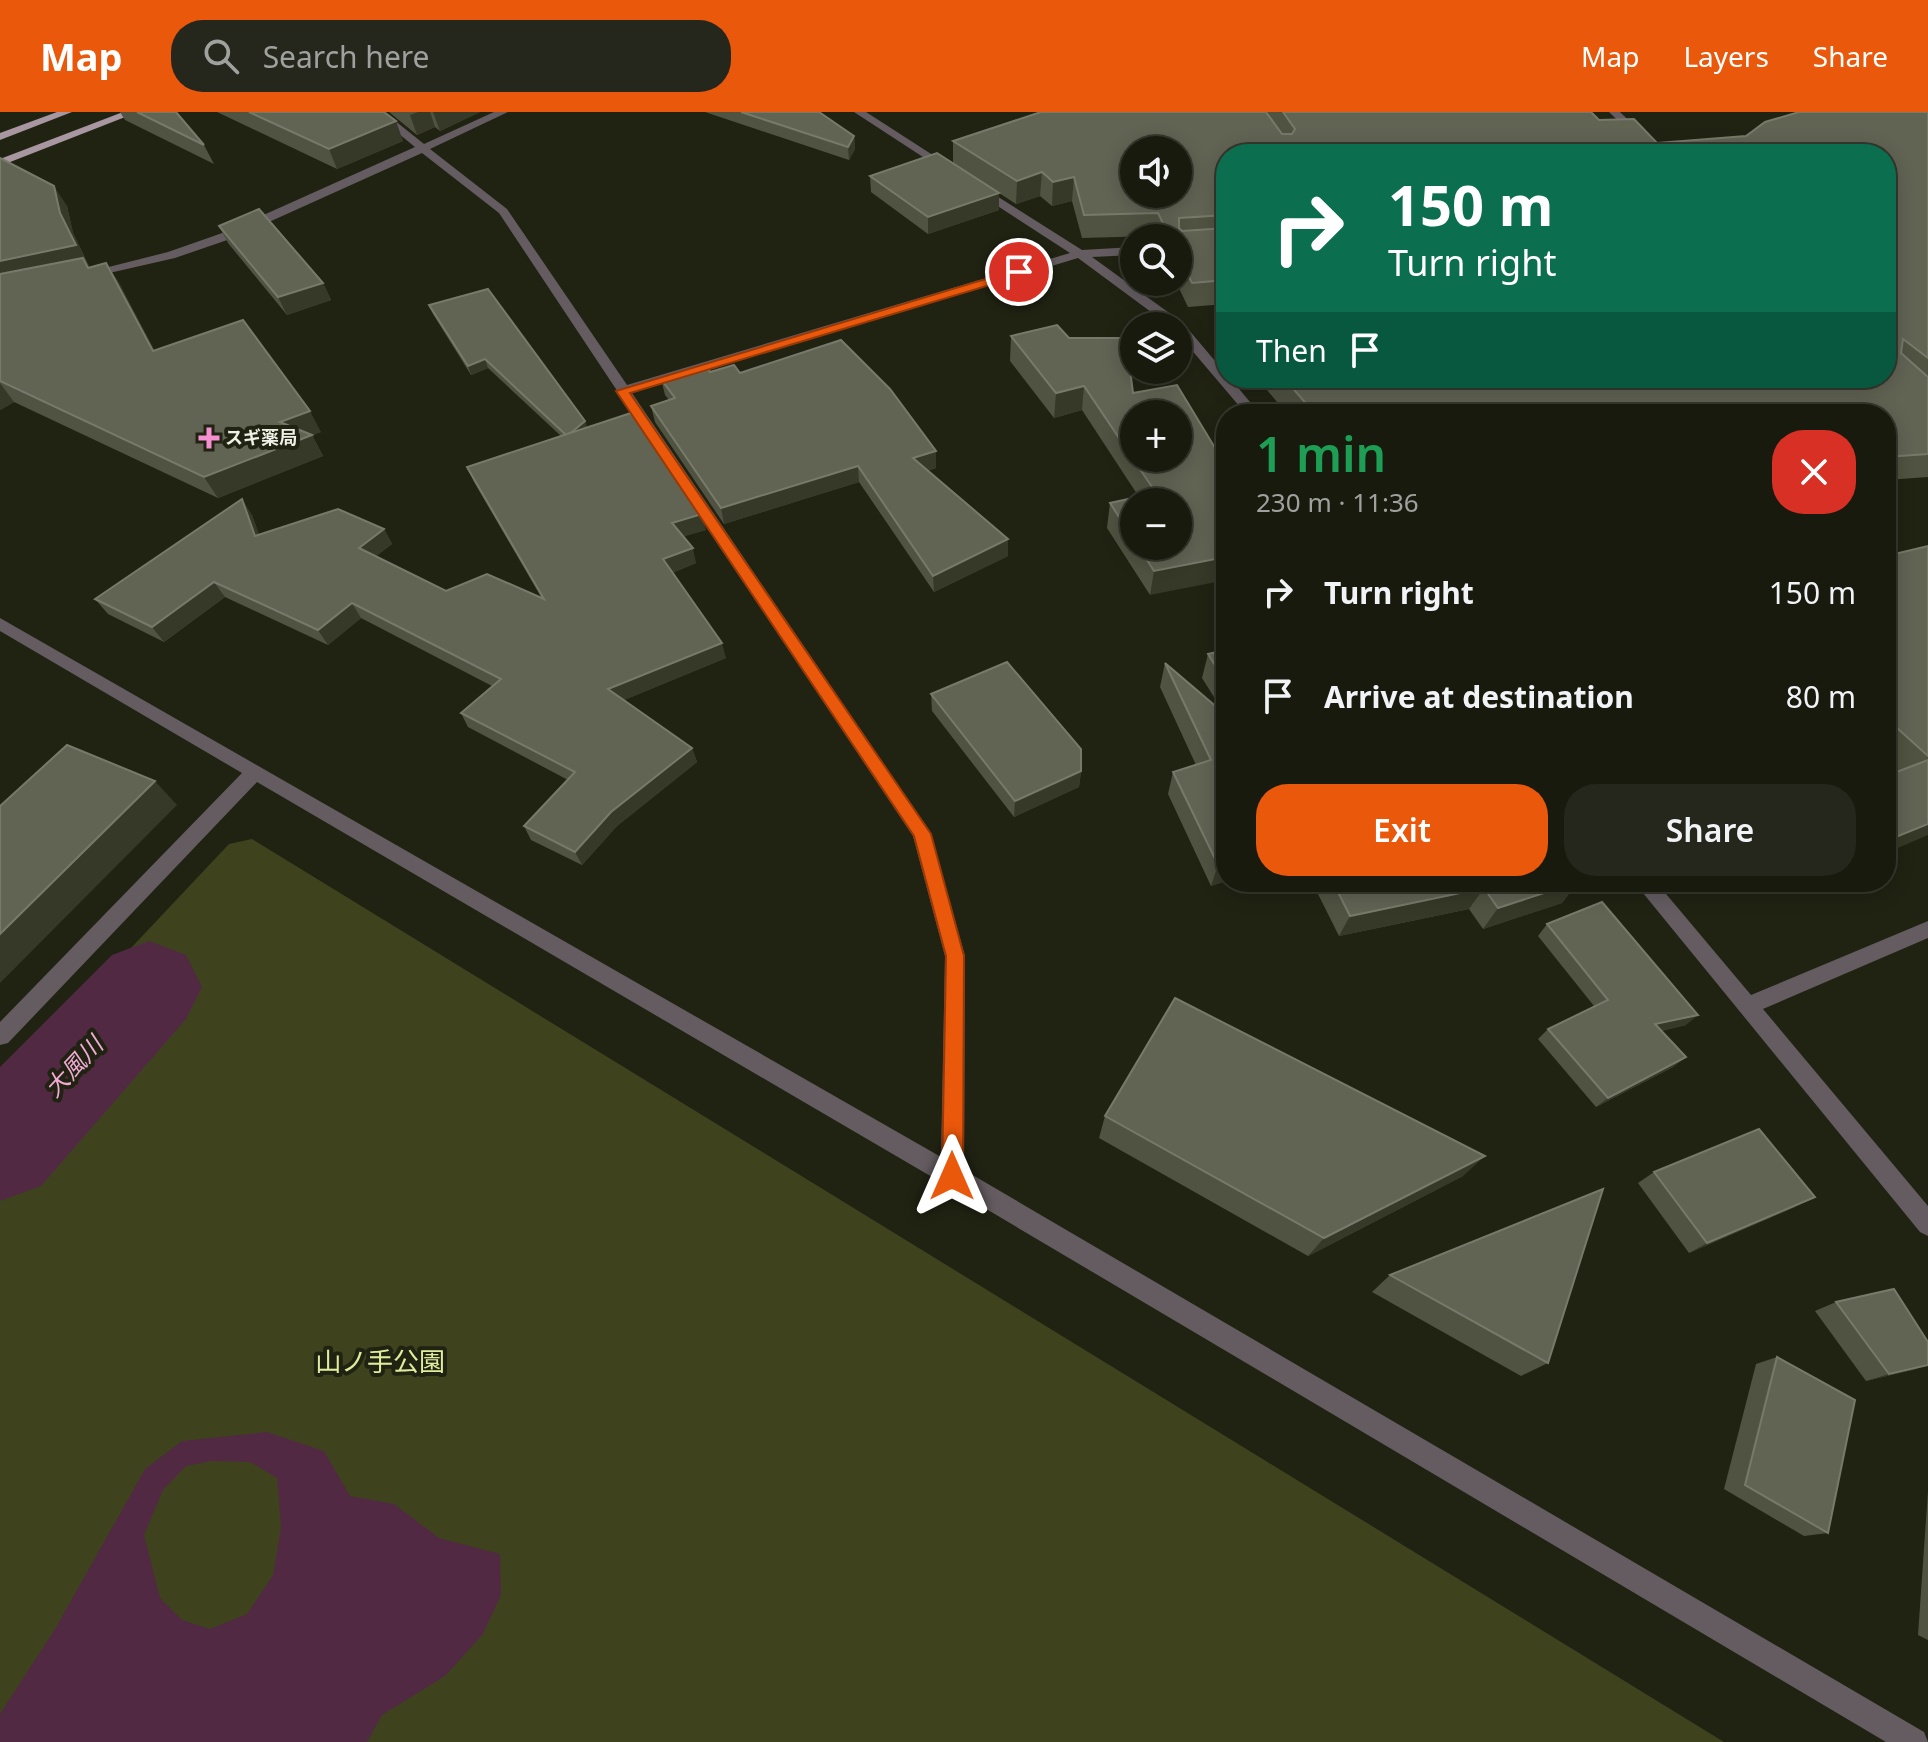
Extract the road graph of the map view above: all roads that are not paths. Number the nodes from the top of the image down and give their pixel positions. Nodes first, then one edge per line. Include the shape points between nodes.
1 (67, 112) edge
2 (133, 112) edge
3 (377, 112) edge
4 (503, 112) edge
5 (859, 112) edge
6 (1614, 112) edge
7 (0, 137) edge
8 (1648, 144) edge
9 (423, 147) junction
10 (0, 163) edge
11 (1120, 252) edge
12 (1080, 254) junction
13 (75, 276) edge
14 (1159, 312) edge
15 (1192, 342) edge
16 (1216, 371) edge
17 (1231, 388) edge
18 (623, 391) junction
19 (1244, 404) edge
20 (0, 624) edge
21 (253, 774) junction
22 (1652, 892) edge
23 (1928, 929) edge
24 (1748, 1006) junction
25 (0, 1036) edge
26 (952, 1176) junction
27 (1928, 1224) edge
28 (1914, 1742) edge

1 - 7 main road
2 - 10 main road
3 - 9 street
4 - 9 street
5 - 12 street
6 - 8 street
9 - 13 street via 232,234 171,255
9 - 18 street via 503,211
11 - 12 street
12 - 14 street
12 - 18 street
15 - 16 street
17 - 19 street
18 - 26 street via 922,834 955,956
20 - 21 street
21 - 25 street
21 - 26 street
22 - 24 street
23 - 24 street
24 - 27 street
26 - 28 street

